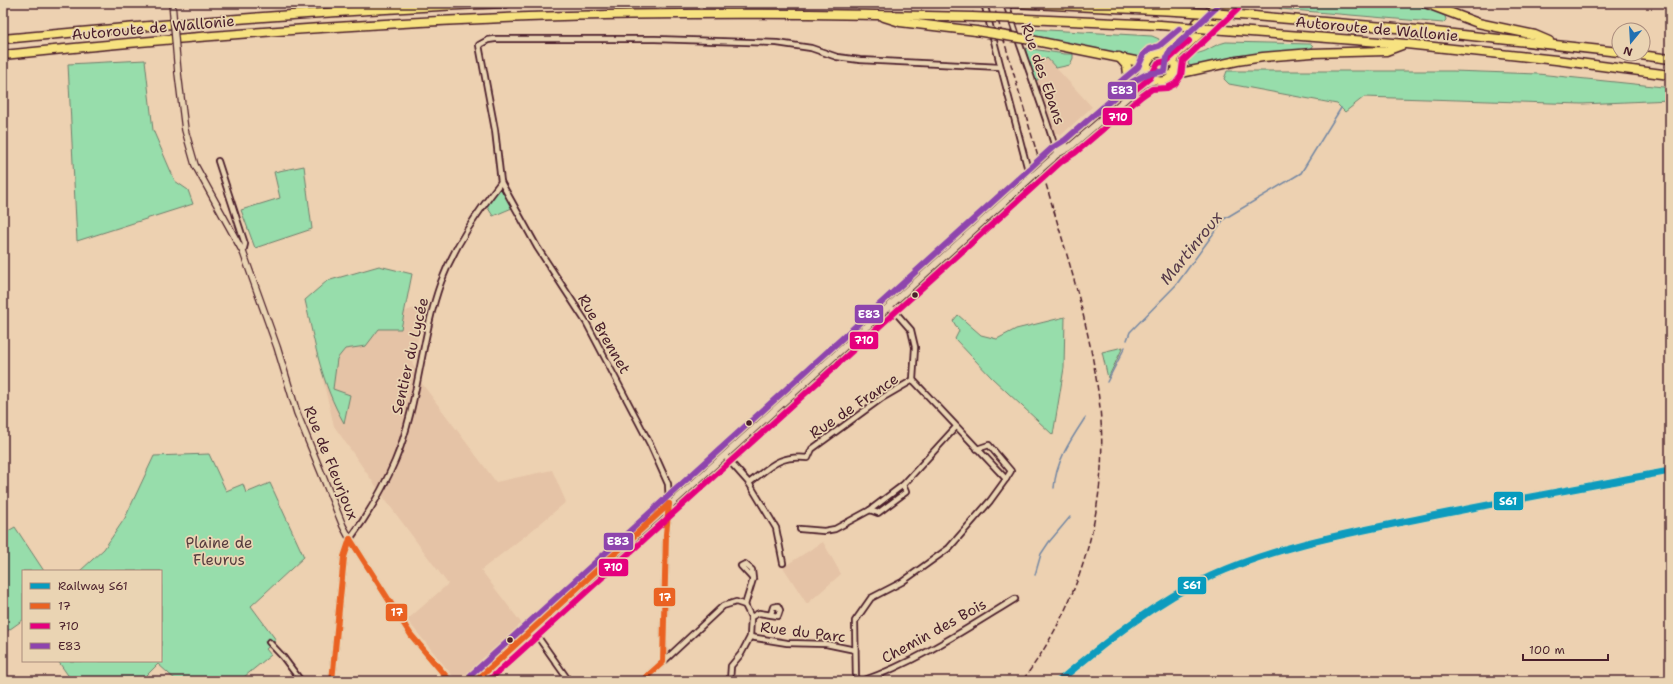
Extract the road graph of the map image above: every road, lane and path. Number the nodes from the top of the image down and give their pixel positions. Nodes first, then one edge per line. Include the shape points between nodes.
1 (172, 3) edge
2 (506, 3) edge
3 (984, 3) edge
4 (1006, 3) edge
5 (1012, 3) edge
6 (1022, 3) edge
7 (1218, 3) edge
8 (1233, 3) edge
9 (1425, 3) edge
10 (876, 15) junction
11 (3, 39) edge
12 (1406, 44) junction
13 (1556, 44) junction
14 (1611, 51) edge
15 (1162, 54) junction
16 (3, 55) edge
17 (1651, 56) edge
18 (1119, 57) junction
19 (1670, 59) edge
20 (1173, 62) junction
21 (1147, 65) junction
22 (1000, 67) junction
23 (1128, 74) joint
24 (1172, 75) junction
25 (1670, 75) edge
26 (1156, 80) junction
27 (1101, 110) junction
28 (1083, 125) junction
29 (1088, 131) junction
30 (1057, 154) junction
31 (218, 161) dead end
32 (1030, 178) junction
33 (501, 182) junction
34 (243, 252) junction
35 (890, 306) junction
36 (914, 380) junction
37 (956, 426) junction
38 (977, 449) junction
39 (724, 456) junction
40 (1006, 478) junction
41 (749, 483) junction
42 (903, 485) junction
43 (669, 504) junction
44 (870, 510) junction
45 (800, 529) dead end
46 (350, 539) junction
47 (783, 563) dead end
48 (753, 579) dead end
49 (1015, 599) dead end
50 (745, 605) junction
51 (771, 614) dead end
52 (751, 617) junction
53 (533, 630) junction
54 (750, 637) junction
55 (269, 642) dead end
56 (855, 650) junction
57 (663, 662) junction
58 (301, 681) edge
59 (332, 681) edge
60 (450, 681) edge
61 (476, 681) edge
62 (569, 681) edge
63 (642, 681) edge
64 (730, 681) edge
65 (856, 681) edge
66 (862, 681) edge

1 - 34 street, Rue de Fleurjoux, bridge via 185,130 195,164
2 - 11 highway, Autoroute de Wallonie via 235,19
3 - 22 street
4 - 30 street, Rue des Ebans via 1044,109
5 - 6 highway, Autoroute de Wallonie
6 - 13 highway, Autoroute de Wallonie, bridge via 1254,16
7 - 15 main road
8 - 20 main road via 1178,54
9 - 13 highway via 1478,23 1535,34
10 - 12 highway, Autoroute de Wallonie, bridge via 1160,26
10 - 16 highway, Autoroute de Wallonie via 644,15 447,21 326,28
10 - 18 highway, bridge via 900,22 976,31
12 - 24 highway via 1386,51 1263,57
12 - 25 highway, Autoroute de Wallonie
13 - 14 highway, Autoroute de Wallonie
15 - 20 main road via 1169,56
15 - 21 main road via 1154,55
17 - 19 highway
18 - 21 highway
18 - 23 highway via 1127,66
20 - 24 main road
21 - 26 main road via 1149,75
21 - 27 main road via 1140,76
22 - 32 street
22 - 33 street via 860,60 837,57 811,48 744,41 488,40 479,45 495,130
23 - 27 main road via 1127,82
24 - 26 main road via 1165,80
26 - 29 main road via 1136,90
27 - 28 main road
28 - 29 main road
28 - 30 main road via 1064,142
29 - 30 main road via 1070,148
30 - 32 main road, bridge
31 - 34 street, Rue de Fleurjoux via 245,244
32 - 35 main road
33 - 43 street, Rue Brennet via 537,247 586,322 652,446 668,484
33 - 46 street, Sentier du Lycée via 477,213 457,246 441,282 396,460 382,490
34 - 46 street, Rue de Fleurjoux via 277,347 297,413
35 - 36 street via 911,330 915,347
35 - 39 main road
36 - 37 street
36 - 41 street, Rue de France via 882,398 812,449 808,458 777,462
37 - 38 street
37 - 42 street
38 - 40 street
38 - 40 street via 988,445 1011,471
39 - 41 street
39 - 43 main road
40 - 56 street via 990,501 949,548 902,582 871,598 855,621
41 - 47 street via 776,528
42 - 44 street
42 - 44 street via 906,492 878,512
43 - 53 main road
43 - 57 street
44 - 45 street via 835,529
46 - 59 street via 344,557
46 - 60 street, Rue de Fleurjoux via 411,635
48 - 50 street
49 - 66 street, Chemin des Bois via 940,645 889,672
50 - 52 street
50 - 57 street via 736,602 723,606
51 - 52 street
52 - 54 street
53 - 61 main road
53 - 62 street
54 - 56 street, Rue du Parc via 787,643 826,644
54 - 64 street, Rue du Parc via 731,666
55 - 58 street
56 - 65 street
57 - 63 street

